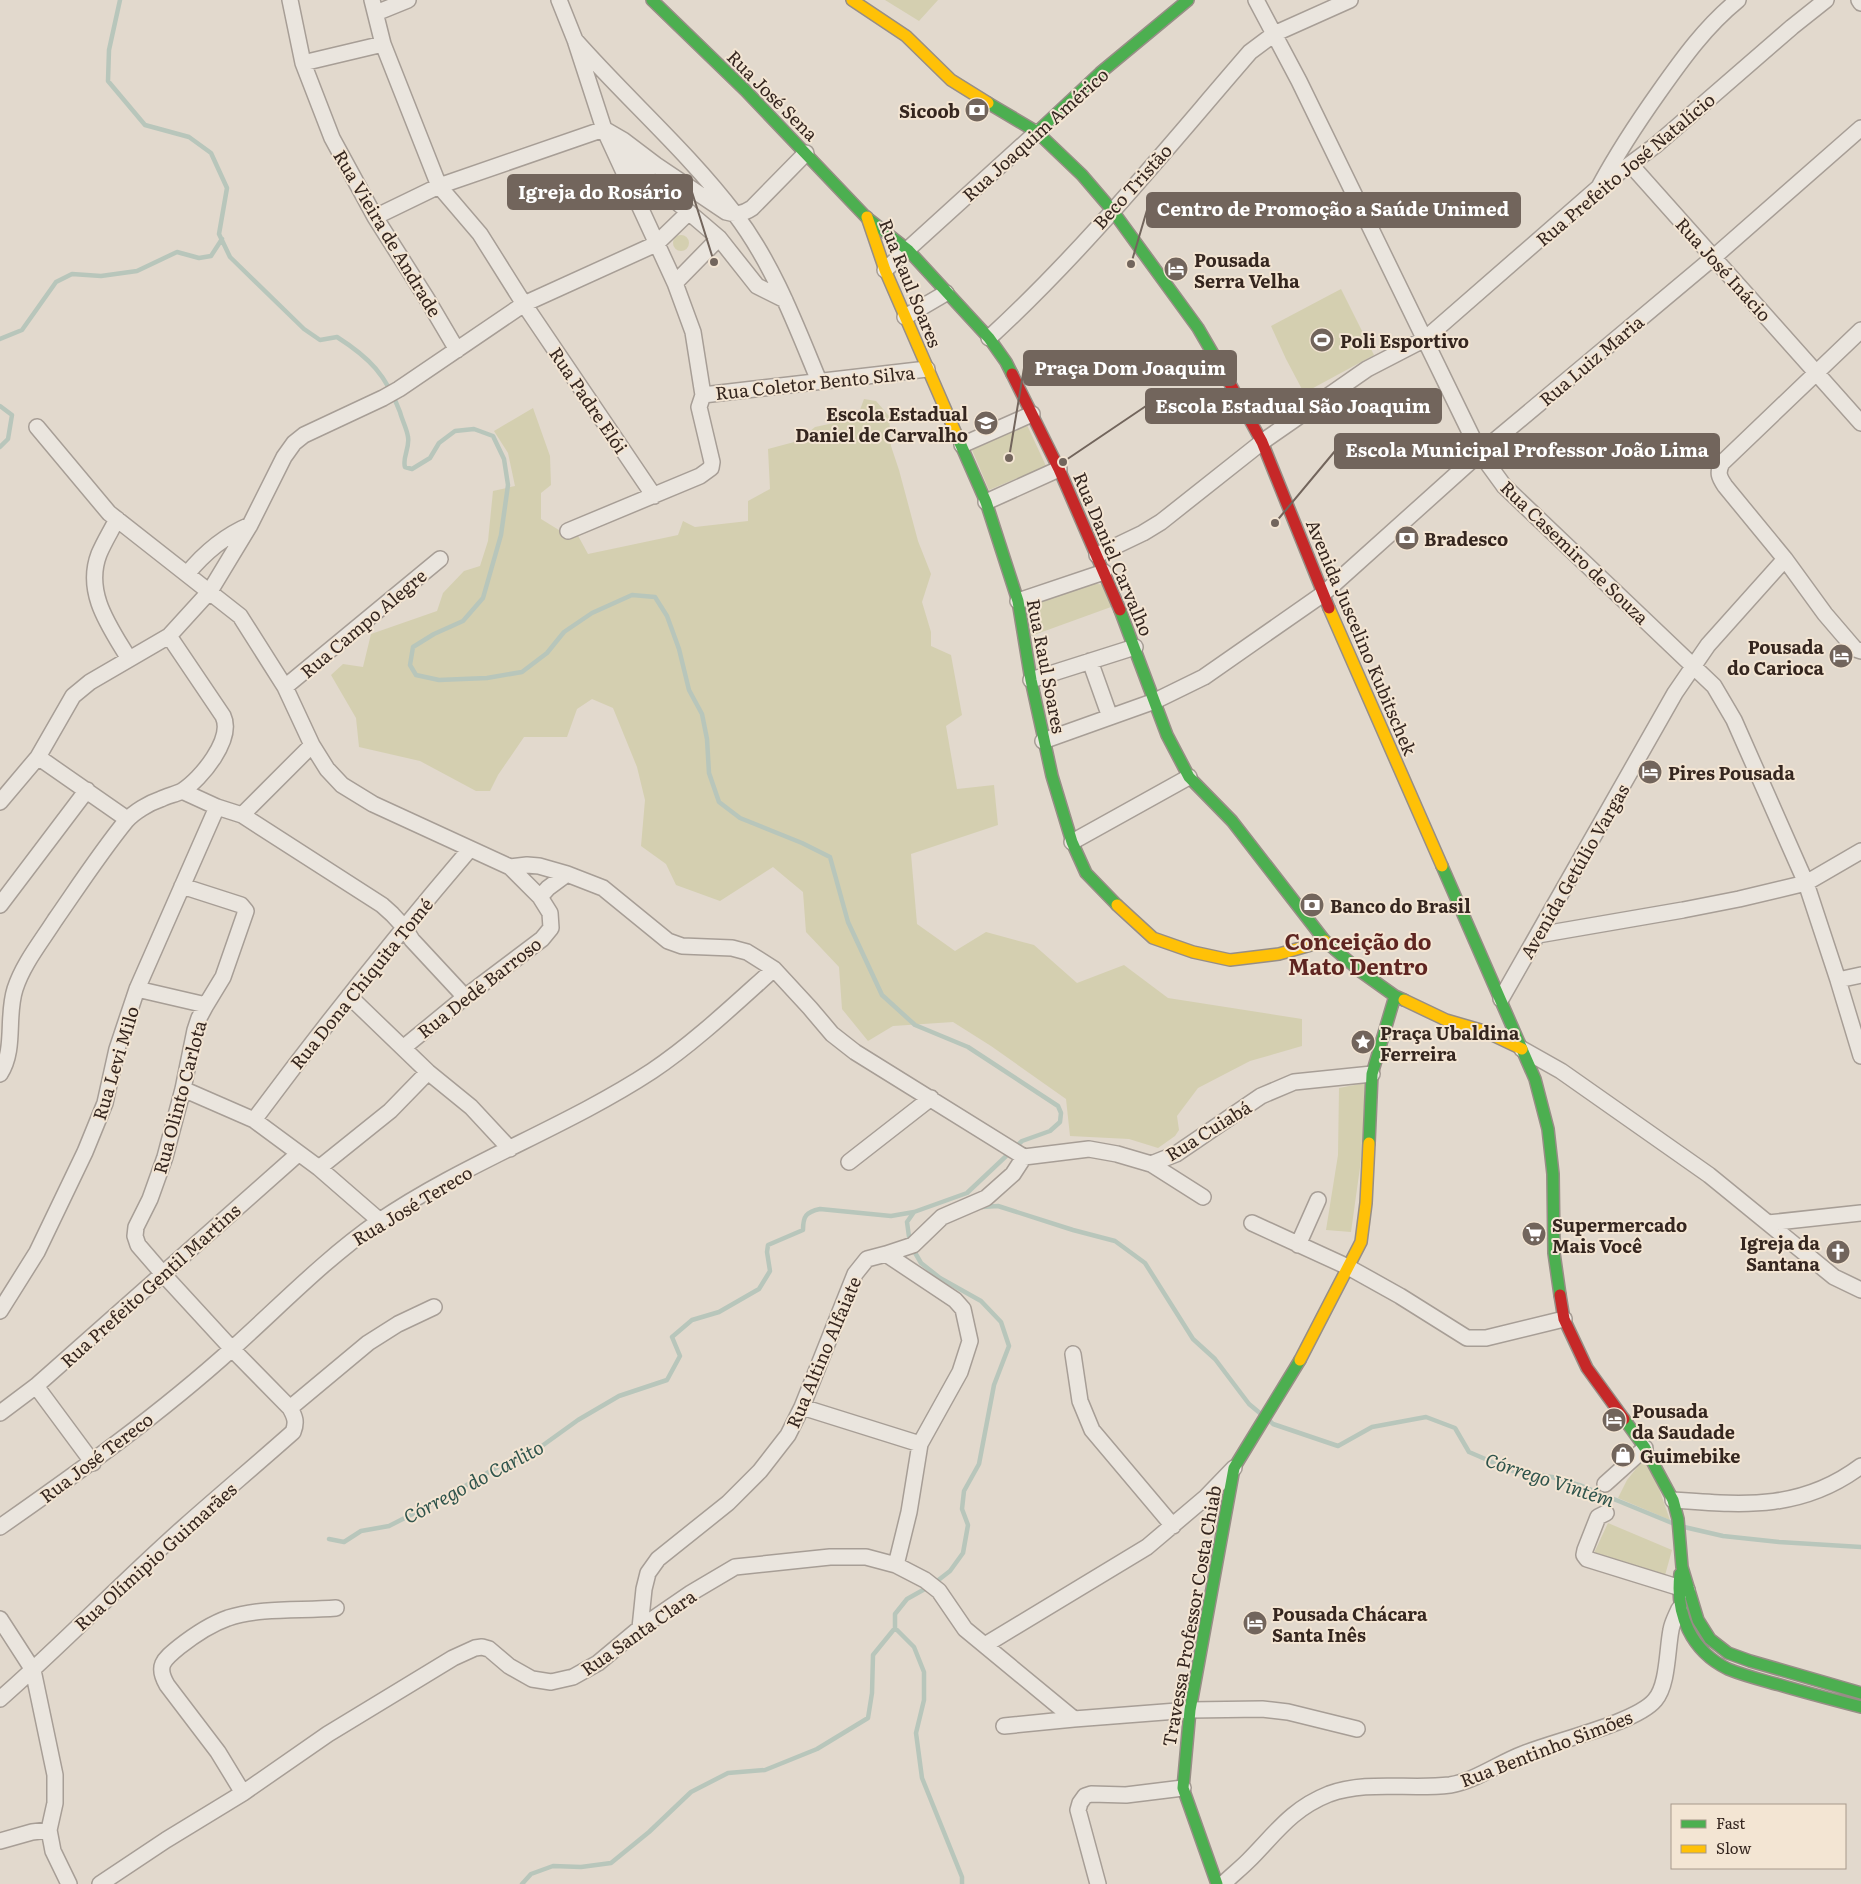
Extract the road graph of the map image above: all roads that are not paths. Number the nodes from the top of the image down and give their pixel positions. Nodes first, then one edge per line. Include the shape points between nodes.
1 (290, 0) edge
2 (408, 0) edge
3 (559, 0) edge
4 (652, 0) edge
5 (852, 0) edge
6 (1188, 0) edge
7 (1256, 0) edge
8 (1350, 0) edge
9 (1738, 0) edge
10 (1826, 0) edge
11 (374, 6) edge
12 (1274, 34) junction
13 (575, 40) junction
14 (383, 44) junction
15 (302, 63) junction
16 (1861, 128) edge
17 (604, 129) junction
18 (1037, 132) junction
19 (615, 152) junction
20 (806, 153) junction
21 (1631, 165) junction
22 (439, 186) junction
23 (1598, 188) junction
24 (1112, 210) junction
25 (689, 212) junction
26 (735, 214) junction
27 (375, 217) junction
28 (866, 217) junction
29 (719, 238) junction
30 (656, 244) junction
31 (908, 250) junction
32 (1714, 257) junction
33 (885, 270) junction
34 (675, 283) junction
35 (946, 293) junction
36 (785, 300) junction
37 (524, 304) junction
38 (905, 317) junction
39 (1861, 330) edge
40 (989, 338) junction
41 (1425, 339) junction
42 (457, 350) junction
43 (927, 370) junction
44 (1816, 373) junction
45 (819, 381) junction
46 (703, 395) junction
47 (1032, 414) junction
48 (1861, 423) edge
49 (37, 427) dead end
50 (1262, 442) junction
51 (962, 445) junction
52 (1480, 453) junction
53 (1059, 469) junction
54 (654, 496) junction
55 (986, 502) junction
56 (117, 519) junction
57 (250, 526) junction
58 (568, 531) dead end
59 (1097, 555) junction
60 (440, 559) dead end
61 (1785, 559) junction
62 (1104, 572) junction
63 (187, 574) junction
64 (210, 591) junction
65 (1323, 594) junction
66 (1018, 601) junction
67 (170, 636) junction
68 (1134, 647) junction
69 (1861, 651) edge
70 (129, 659) junction
71 (1090, 662) junction
72 (1694, 665) junction
73 (1031, 680) junction
74 (286, 687) junction
75 (1155, 702) junction
76 (1110, 717) junction
77 (1043, 741) junction
78 (312, 745) junction
79 (38, 757) junction
80 (1189, 777) junction
81 (88, 790) junction
82 (182, 791) junction
83 (0, 802) edge
84 (217, 808) junction
85 (242, 815) junction
86 (127, 819) junction
87 (1072, 842) junction
88 (470, 849) junction
89 (1861, 851) edge
90 (510, 867) junction
91 (567, 874) junction
92 (1806, 883) junction
93 (182, 886) junction
94 (540, 896) junction
95 (0, 905) edge
96 (404, 927) junction
97 (1538, 935) junction
98 (1326, 941) junction
99 (774, 970) junction
100 (1861, 975) edge
101 (1838, 980) junction
102 (137, 989) junction
103 (349, 996) junction
104 (1395, 996) junction
105 (465, 997) junction
106 (1501, 999) junction
107 (206, 1006) junction
108 (1488, 1023) junction
109 (403, 1048) junction
110 (1522, 1049) junction
111 (1861, 1056) edge
112 (428, 1072) junction
113 (0, 1074) edge
114 (1372, 1074) junction
115 (183, 1089) junction
116 (931, 1098) junction
117 (254, 1120) junction
118 (510, 1149) junction
119 (298, 1154) junction
120 (1019, 1154) junction
121 (849, 1162) dead end
122 (1151, 1164) junction
123 (319, 1168) junction
124 (1203, 1198) dead end
125 (1318, 1200) dead end
126 (1861, 1213) edge
127 (380, 1221) junction
128 (1252, 1223) dead end
129 (1768, 1223) junction
130 (1298, 1245) junction
131 (878, 1256) junction
132 (1348, 1267) junction
133 (163, 1274) junction
134 (1861, 1290) edge
135 (434, 1307) dead end
136 (0, 1311) edge
137 (1564, 1319) junction
138 (232, 1349) junction
139 (1073, 1354) dead end
140 (36, 1386) junction
141 (802, 1407) junction
142 (290, 1408) junction
143 (0, 1413) edge
144 (920, 1444) junction
145 (1645, 1448) junction
146 (93, 1463) junction
147 (1861, 1466) edge
148 (1234, 1468) junction
149 (1605, 1484) dead end
150 (1673, 1500) junction
151 (1606, 1513) dead end
152 (1173, 1526) junction
153 (0, 1527) edge
154 (896, 1565) junction
155 (1684, 1590) junction
156 (336, 1608) dead end
157 (1679, 1609) junction
158 (0, 1618) edge
159 (640, 1628) junction
160 (985, 1645) junction
161 (33, 1670) junction
162 (1861, 1693) edge
163 (0, 1699) edge
164 (1861, 1708) edge
165 (1190, 1710) junction
166 (1074, 1719) junction
167 (1004, 1726) dead end
168 (1357, 1729) dead end
169 (1183, 1788) junction
170 (243, 1793) junction
171 (49, 1830) junction
172 (0, 1841) edge
173 (69, 1884) edge
174 (100, 1884) edge
175 (1098, 1884) edge
176 (1217, 1884) edge
177 (1223, 1884) edge

1 - 15 street, Rua Vieira de Andrade
2 - 11 street
3 - 13 street
4 - 20 street, Rua José Sena
5 - 18 street, Avenida Juscelino Kubitschek via 906,36 951,80
6 - 18 street, Rua Joaquim Américo via 1100,73
7 - 12 street, Rua Casemiro de Souza
8 - 12 street, Beco Tristão
9 - 23 street via 1690,48 1622,144
10 - 21 street, Rua Prefeito José Natalício
11 - 14 street, Rua Padre Elói
12 - 24 street, Beco Tristão via 1250,52
12 - 41 street, Rua Casemiro de Souza
13 - 17 street
13 - 26 street
14 - 15 street
14 - 22 street, Rua Padre Elói
15 - 27 street, Rua Vieira de Andrade via 332,138
16 - 32 street, Rua Luiz Maria
17 - 19 street
17 - 22 street
17 - 26 street via 726,212
18 - 24 street, Avenida Juscelino Kubitschek via 1082,175
18 - 31 street, Rua Joaquim Américo
19 - 25 street
19 - 30 street
20 - 26 street via 752,208
20 - 28 street, Rua José Sena
21 - 23 street, Rua Prefeito José Natalício
21 - 32 street, Rua José Inácio
22 - 27 street
22 - 37 street, Rua Padre Elói via 480,234
23 - 41 street, Rua Prefeito José Natalício
24 - 40 street, Beco Tristão via 1024,306
24 - 50 street, Avenida Juscelino Kubitschek via 1198,328
25 - 29 street
25 - 30 street
26 - 36 street
27 - 42 street, Rua Vieira de Andrade
28 - 31 street, Rua Daniel Carvalho
28 - 33 street, Rua Raul Soares
29 - 34 street
29 - 36 street via 757,286
30 - 34 street
30 - 37 street
31 - 33 street, Rua Joaquim Américo
31 - 35 street, Rua Daniel Carvalho
32 - 44 street, Rua José Inácio
32 - 52 street, Rua Luiz Maria
33 - 38 street, Rua Raul Soares
34 - 46 street via 693,332
35 - 38 street
35 - 40 street, Rua Daniel Carvalho
36 - 45 street
37 - 42 street
37 - 54 street, Rua Padre Elói
38 - 43 street, Rua Raul Soares
39 - 44 street
40 - 47 street, Rua Daniel Carvalho via 1006,362
41 - 50 street, Rua Prefeito José Natalício via 1367,369
41 - 52 street, Rua Casemiro de Souza
42 - 57 street via 399,389 304,435 294,443 284,456
43 - 45 street, Rua Coletor Bento Silva
43 - 51 street, Rua Raul Soares
44 - 48 street, Rua José Inácio
44 - 61 street via 1722,462 1718,471 1725,486
45 - 46 street, Rua Coletor Bento Silva
46 - 54 street via 699,407 711,468
47 - 51 street
47 - 53 street, Rua Daniel Carvalho
49 - 56 street
50 - 59 street, Rua Prefeito José Natalício via 1161,522
50 - 65 street, Avenida Juscelino Kubitschek
51 - 55 street, Rua Raul Soares
52 - 65 street, Rua Luiz Maria
52 - 72 street, Rua Casemiro de Souza via 1504,486
53 - 55 street
53 - 59 street, Rua Daniel Carvalho
54 - 58 street
55 - 66 street, Rua Raul Soares
56 - 63 street
56 - 70 street via 99,555 94,575 95,592 100,610
57 - 63 street via 218,543
57 - 64 street
59 - 62 street, Rua Daniel Carvalho
60 - 74 street, Rua Campo Alegre
61 - 69 street via 1826,614 1855,649
61 - 72 street, Avenida Getúlio Vargas
62 - 66 street
62 - 68 street, Rua Daniel Carvalho
63 - 64 street
64 - 67 street
64 - 74 street via 240,616
65 - 75 street, Rua Luiz Maria via 1204,676
65 - 106 street, Avenida Juscelino Kubitschek
66 - 73 street, Rua Raul Soares
67 - 70 street
67 - 82 street via 226,723 216,754 204,771
68 - 71 street
68 - 75 street, Rua Daniel Carvalho
70 - 79 street via 73,696
71 - 73 street
71 - 76 street
72 - 92 street, Rua Casemiro de Souza via 1714,686 1734,720
72 - 97 street, Avenida Getúlio Vargas
73 - 77 street, Rua Raul Soares
74 - 78 street
75 - 76 street, Rua Luiz Maria
75 - 80 street, Rua Daniel Carvalho via 1167,735
76 - 77 street, Rua Luiz Maria
77 - 87 street, Rua Raul Soares
78 - 85 street
78 - 88 street via 342,785 373,804
79 - 81 street
79 - 83 street
80 - 87 street
80 - 98 street, Rua Daniel Carvalho via 1232,821
81 - 86 street
81 - 95 street
82 - 84 street
82 - 86 street via 158,800
84 - 85 street
84 - 93 street, Rua Levi Milo
85 - 96 street via 382,905
86 - 113 street via 81,882 22,973 11,1007 8,1054
87 - 98 street, Rua Raul Soares via 1086,873 1153,938 1230,960 1279,954
88 - 90 street
88 - 96 street, Rua Dona Chiquita Tomé
89 - 92 street
90 - 91 street via 539,866
90 - 94 street, Rua Dedé Barroso
91 - 94 street
91 - 99 street via 603,888 668,941 682,946 732,948 747,952
92 - 97 street via 1683,910
92 - 101 street, Rua Casemiro de Souza
93 - 102 street, Rua Levi Milo
93 - 107 street via 241,905 246,911 223,977
94 - 105 street, Rua Dedé Barroso via 550,913 551,928 542,939
96 - 103 street, Rua Dona Chiquita Tomé
96 - 105 street via 412,940
97 - 106 street, Avenida Getúlio Vargas
98 - 104 street, Rua Daniel Carvalho
99 - 116 street via 832,1034
99 - 118 street, Rua José Tereco via 652,1071
100 - 101 street
101 - 111 street, Rua Casemiro de Souza
102 - 107 street, Rua Olinto Carlota
102 - 136 street, Rua Levi Milo via 117,1049 105,1103 86,1152 37,1252
103 - 109 street
103 - 117 street, Rua Dona Chiquita Tomé
104 - 108 street, Rua Daniel Carvalho via 1446,1020
104 - 114 street
105 - 109 street, Rua Dedé Barroso
106 - 108 street
106 - 110 street, Avenida Juscelino Kubitschek
107 - 115 street, Rua Olinto Carlota via 195,1030
108 - 110 street, Rua Daniel Carvalho
109 - 112 street
110 - 129 street via 1561,1071 1709,1176
110 - 137 street, Avenida Juscelino Kubitschek via 1535,1079 1548,1129 1553,1174 1554,1253
112 - 118 street via 471,1108
112 - 123 street via 390,1111
114 - 122 street, Rua Cuiabá via 1294,1082 1261,1096 1183,1150
114 - 132 street via 1366,1203 1361,1242
115 - 117 street
115 - 133 street, Rua Olinto Carlota via 165,1157 135,1236
116 - 120 street
116 - 121 street
117 - 119 street
118 - 127 street, Rua José Tereco via 442,1183
119 - 123 street
119 - 133 street, Rua Prefeito Gentil Martins
120 - 122 street, Rua Cuiabá via 1089,1149
120 - 131 street via 1013,1174 986,1198 942,1217 911,1247
122 - 124 street
123 - 127 street
125 - 130 street
126 - 129 street
127 - 138 street, Rua José Tereco via 301,1283
128 - 130 street
129 - 134 street via 1834,1277
130 - 132 street
131 - 141 street, Rua Altino Alfaiate via 855,1274
131 - 144 street via 955,1300 963,1309 970,1341 960,1372
132 - 137 street via 1467,1338 1486,1338
132 - 148 street via 1313,1337
133 - 138 street
133 - 140 street, Rua Prefeito Gentil Martins
135 - 142 street via 368,1343
137 - 145 street, Avenida Juscelino Kubitschek via 1587,1368
138 - 142 street
138 - 146 street, Rua José Tereco
139 - 152 street via 1080,1401 1092,1430
140 - 143 street, Rua Prefeito Gentil Martins
140 - 146 street
141 - 144 street
141 - 159 street, Rua Altino Alfaiate via 788,1435 760,1471 728,1503 658,1559 648,1573
142 - 161 street, Rua Olímipio Guimarães via 296,1418 293,1432 184,1527
144 - 154 street via 910,1512
145 - 149 street
145 - 150 street, Avenida Juscelino Kubitschek
146 - 153 street, Rua José Tereco
147 - 150 street via 1816,1491 1782,1501 1729,1504
148 - 152 street
148 - 165 street, Travessa Professor Costa Chiab
150 - 155 street, Avenida Juscelino Kubitschek via 1678,1519
151 - 155 street via 1598,1517 1585,1550 1587,1559
152 - 160 street via 1148,1547
154 - 159 street, Rua Santa Clara via 866,1557 830,1557 735,1568
154 - 160 street, Rua Santa Clara via 939,1591 965,1629
155 - 157 street
155 - 162 street via 1710,1639 1728,1653
156 - 170 street via 270,1610 228,1618 192,1637 169,1655 161,1666 161,1675 167,1685 218,1752
157 - 164 street via 1685,1628 1701,1650 1722,1665
157 - 177 street, Rua Bentinho Simões via 1671,1628 1662,1689 1646,1710 1523,1754 1452,1784 1356,1787 1329,1794 1303,1807 1276,1829
158 - 161 street
159 - 170 street, Rua Santa Clara via 585,1671 551,1682 532,1679 489,1649 475,1648 328,1734
160 - 166 street, Rua Santa Clara
161 - 163 street, Rua Olímipio Guimarães
161 - 171 street via 55,1775 55,1803
165 - 166 street
165 - 168 street via 1262,1709
165 - 169 street, Travessa Professor Costa Chiab
166 - 167 street
169 - 175 street via 1085,1796 1078,1810
169 - 176 street, Travessa Professor Costa Chiab
170 - 174 street, Rua Santa Clara
171 - 172 street
171 - 173 street via 53,1851

